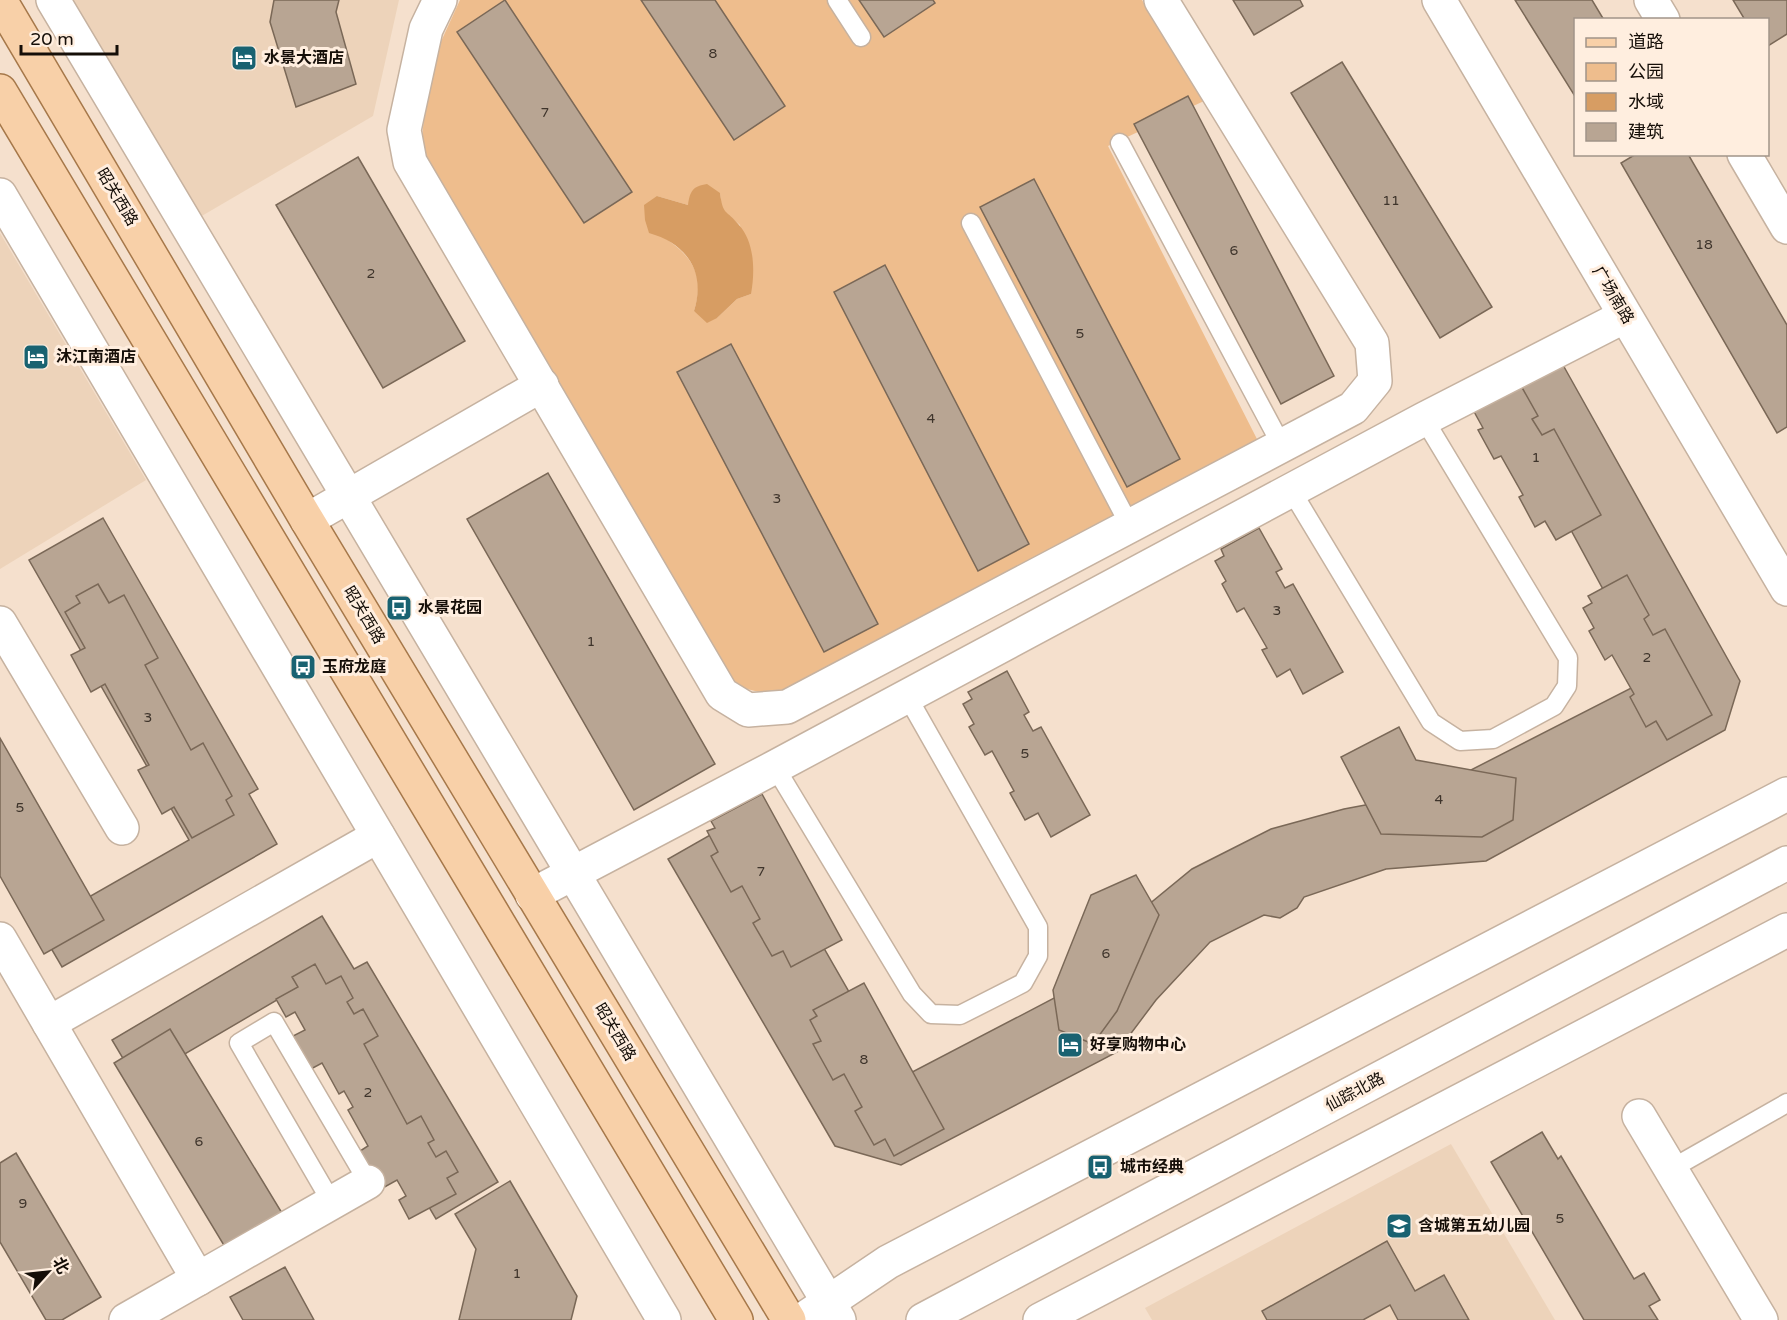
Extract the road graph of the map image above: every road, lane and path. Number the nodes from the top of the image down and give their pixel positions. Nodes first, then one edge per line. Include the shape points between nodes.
1 (0, 0) edge
2 (53, 0) edge
3 (440, 0) edge
4 (837, 0) edge
5 (1161, 0) edge
6 (1439, 0) edge
7 (1651, 0) edge
8 (1662, 18) edge
9 (861, 37) dead end
10 (0, 91) edge
11 (1119, 143) dead end
12 (1745, 156) edge
13 (0, 195) edge
14 (971, 223) dead end
15 (1787, 226) edge
16 (1625, 316) junction
17 (542, 385) junction
18 (1424, 419) junction
19 (1282, 446) junction
20 (1291, 490) junction
21 (348, 496) junction
22 (307, 520) junction
23 (1130, 526) junction
24 (1787, 589) edge
25 (0, 623) edge
26 (907, 696) junction
27 (776, 767) junction
28 (1787, 794) edge
29 (122, 828) dead end
30 (378, 836) junction
31 (1787, 863) edge
32 (573, 873) junction
33 (532, 895) junction
34 (1787, 930) edge
35 (0, 939) edge
36 (49, 1023) junction
37 (1787, 1103) edge
38 (1640, 1116) dead end
39 (1671, 1169) junction
40 (368, 1182) joint
41 (332, 1203) junction
42 (198, 1279) junction
43 (834, 1311) edge
44 (126, 1320) edge
45 (664, 1320) edge
46 (736, 1320) edge
47 (789, 1320) edge
48 (802, 1320) edge
49 (923, 1320) edge
50 (1041, 1320) edge
51 (1761, 1320) edge

1 - 22 main road, 昭关西路
2 - 21 street
3 - 17 street via 426,29 404,129 410,162
4 - 9 lane
5 - 19 street via 1372,344 1375,381 1353,408
6 - 16 street, 广场南路
7 - 8 street
10 - 46 main road
11 - 19 lane
12 - 15 street
13 - 30 street
14 - 23 lane
16 - 18 street
16 - 24 street, 广场南路
17 - 21 street
17 - 23 street via 722,694 748,710 787,706
18 - 20 street
18 - 20 lane via 1568,658 1567,686 1554,706 1493,739 1460,741 1431,722
19 - 23 street
20 - 26 street
21 - 22 street
21 - 32 street
22 - 33 main road, 昭关西路
25 - 29 street
26 - 27 street
26 - 27 lane via 1038,927 1038,956 1023,983 960,1015 931,1014 912,994
27 - 32 street
28 - 43 street via 888,1262
30 - 36 street
30 - 45 street
31 - 49 street, 仙踪北路
32 - 33 street
32 - 43 street
33 - 47 main road, 昭关西路
34 - 50 street
35 - 36 street
36 - 42 street
37 - 39 lane
38 - 39 street
39 - 51 street
40 - 41 street
40 - 41 lane via 274,1022 239,1043
41 - 42 street
42 - 44 street
43 - 48 street

